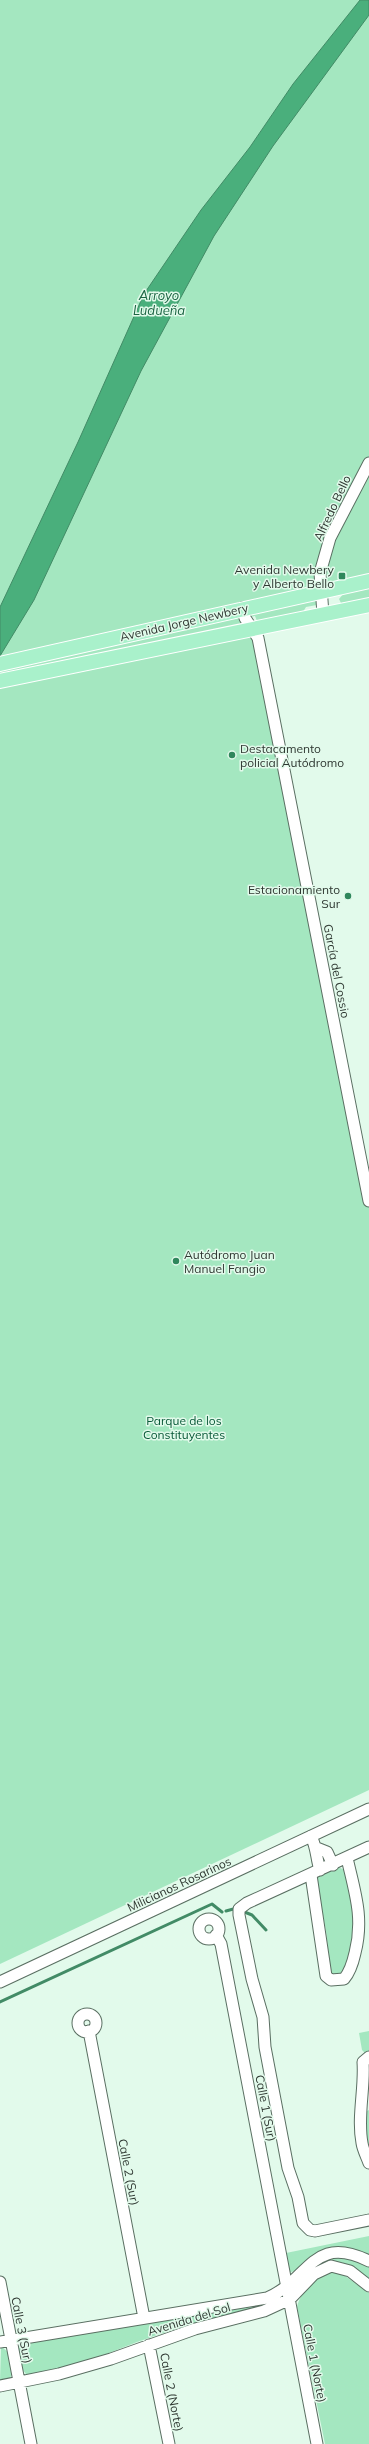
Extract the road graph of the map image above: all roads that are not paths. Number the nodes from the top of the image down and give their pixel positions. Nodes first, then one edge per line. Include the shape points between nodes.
1 (369, 463) edge
2 (369, 581) edge
3 (321, 590) junction
4 (369, 605) edge
5 (242, 608) junction
6 (323, 614) junction
7 (251, 628) junction
8 (0, 664) edge
9 (5, 680) edge
10 (369, 1196) edge
11 (369, 1809) edge
12 (311, 1836) junction
13 (369, 1847) edge
14 (317, 1848) junction
15 (347, 1858) junction
16 (333, 1865) junction
17 (315, 1872) junction
18 (216, 1935) dead end
19 (0, 1982) edge
20 (89, 2031) dead end
21 (369, 2057) edge
22 (369, 2163) edge
23 (369, 2220) edge
24 (369, 2261) edge
25 (0, 2282) edge
26 (369, 2286) edge
27 (288, 2287) junction
28 (290, 2299) junction
29 (144, 2318) junction
30 (6, 2341) edge
31 (149, 2345) junction
32 (19, 2382) junction
33 (0, 2386) edge
34 (31, 2444) edge
35 (168, 2444) edge
36 (317, 2444) edge

1 - 3 street, Alfredo Bello via 330,538 320,573
2 - 3 main road, Avenida Jorge Newbery
3 - 5 main road, Avenida Jorge Newbery
3 - 6 street, Alfredo Bello
4 - 6 main road, Avenida Jorge Newbery
5 - 7 street, García del Cossio
5 - 8 main road, Avenida Jorge Newbery
6 - 7 main road, Avenida Jorge Newbery
7 - 9 main road, Avenida Jorge Newbery
7 - 10 street, García del Cossio via 258,638
11 - 12 street, Milicianos Rosarinos
12 - 14 street
12 - 19 street, Milicianos Rosarinos
13 - 15 street
14 - 16 street via 327,1852
14 - 17 street
15 - 16 street
15 - 17 street via 360,1914 360,1925 353,1960 344,1979 331,1980 326,1976
16 - 17 street
17 - 23 street via 242,1906 239,1909 241,1924 262,2018 288,2168 298,2197 303,2223 315,2231
18 - 27 street, Calle 1 (Sur) via 221,1944
20 - 29 street, Calle 2 (Sur)
21 - 22 street via 362,2062 364,2082 361,2126 362,2143
24 - 27 street, Avenida del Sol via 356,2254 327,2253 308,2265
25 - 30 street, Calle 3 (Sur)
26 - 28 street, Avenida del Sol via 350,2271 331,2266 314,2274
27 - 28 street, Calle 1 (Norte)
27 - 29 street, Avenida del Sol via 260,2300
28 - 31 street, Avenida del Sol via 264,2311 195,2329
28 - 36 street, Calle 1 (Norte)
29 - 30 street, Avenida del Sol
30 - 32 street, Calle 3 (Sur)
31 - 32 street, Avenida del Sol via 111,2359
31 - 35 street, Calle 2 (Norte)
32 - 33 street, Avenida del Sol
32 - 34 street, Calle 3 (Sur)

